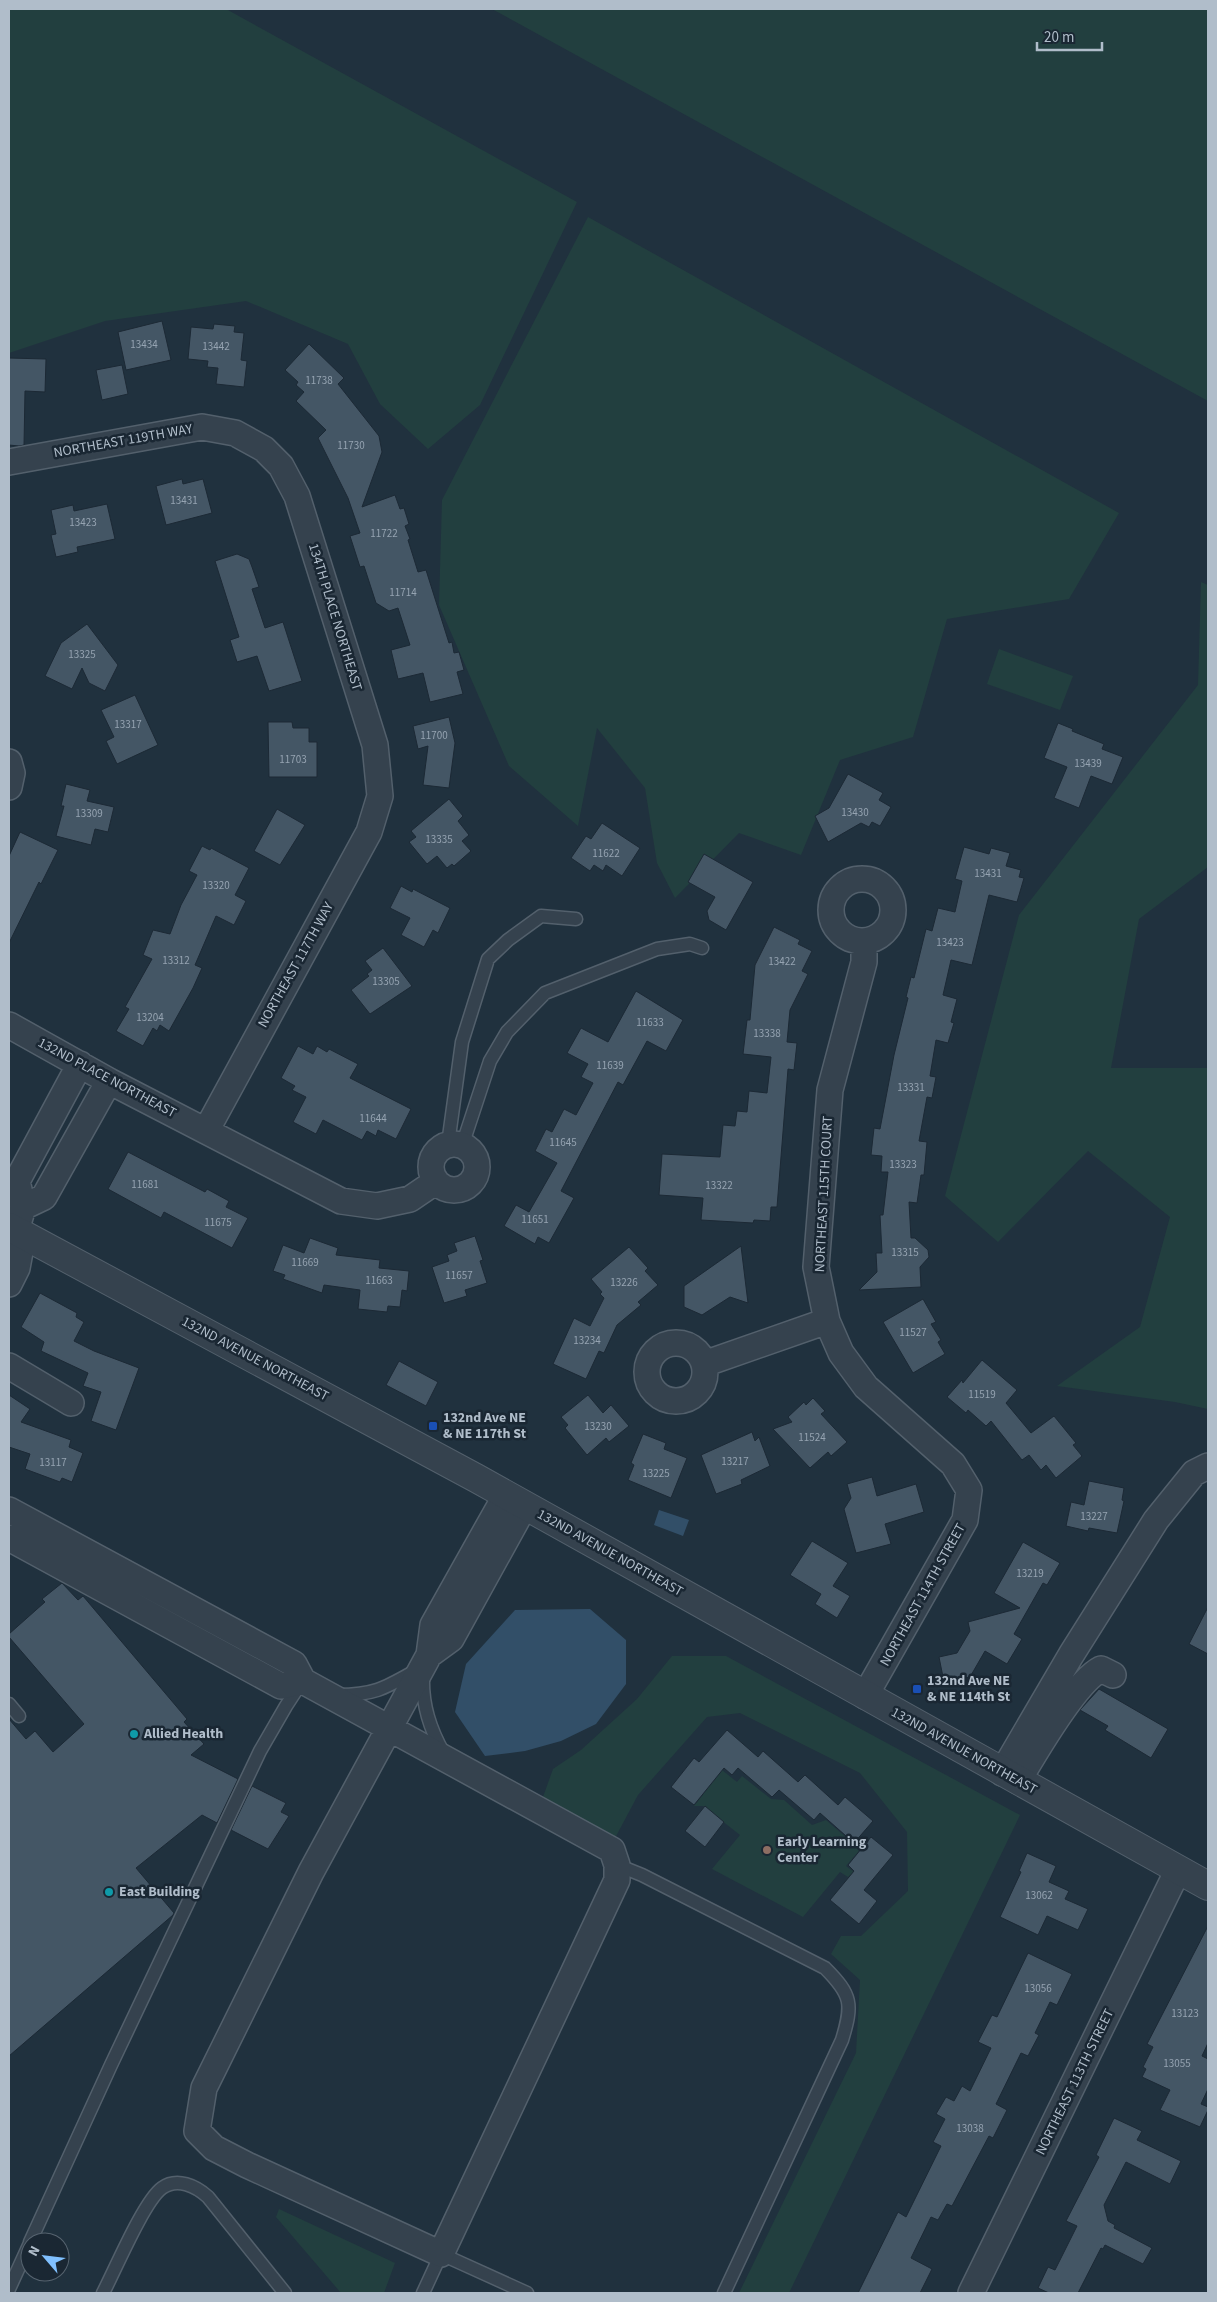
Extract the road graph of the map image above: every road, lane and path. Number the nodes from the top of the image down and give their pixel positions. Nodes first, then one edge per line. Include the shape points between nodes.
1 (264, 449) joint
2 (9, 462) edge
3 (9, 762) edge
4 (9, 787) edge
5 (380, 796) joint
6 (576, 919) dead end
7 (864, 941) dead end
8 (702, 948) dead end
9 (9, 1025) edge
10 (80, 1064) junction
11 (109, 1080) junction
12 (206, 1130) junction
13 (455, 1145) junction
14 (435, 1182) junction
15 (16, 1222) edge
16 (9, 1284) edge
17 (827, 1321) junction
18 (704, 1364) dead end
19 (9, 1366) edge
20 (71, 1403) dead end
21 (1208, 1466) edge
22 (969, 1490) joint
23 (515, 1500) junction
24 (9, 1510) edge
25 (9, 1538) edge
26 (110, 1556) junction
27 (95, 1585) junction
28 (426, 1660) junction
29 (1113, 1675) dead end
30 (303, 1681) junction
31 (331, 1696) junction
32 (865, 1696) junction
33 (9, 1704) edge
34 (19, 1716) dead end
35 (389, 1726) junction
36 (447, 1759) junction
37 (1010, 1777) junction
38 (617, 1865) junction
39 (1178, 1870) junction
40 (1208, 1886) edge
41 (35, 2232) edge
42 (441, 2254) junction
43 (20, 2264) edge
44 (9, 2289) edge
45 (103, 2293) edge
46 (285, 2293) edge
47 (423, 2293) edge
48 (527, 2293) edge
49 (724, 2293) edge
50 (972, 2293) edge

1 - 2 street, NORTHEAST 119TH WAY via 235,434 202,427
1 - 5 street, 134TH PLACE NORTHEAST via 281,466 297,496 375,745
3 - 4 street via 12,773
5 - 12 street, NORTHEAST 117TH WAY via 369,832
6 - 13 lane via 541,916 488,960 462,1042
7 - 17 street, NORTHEAST 115TH COURT via 864,962 830,1090 816,1267
8 - 13 lane via 690,944 657,949 546,993 507,1032 490,1061
9 - 10 street, 132ND PLACE NORTHEAST
10 - 11 street, 132ND PLACE NORTHEAST
10 - 15 street via 17,1181
11 - 12 street, 132ND PLACE NORTHEAST
11 - 15 street via 44,1197
12 - 14 street, 132ND PLACE NORTHEAST via 340,1201 377,1206 410,1199
13 - 14 street via 440,1148 434,1155 431,1173
13 - 14 street via 473,1153 478,1170 474,1179 468,1186 451,1191
15 - 16 street via 20,1252
15 - 23 street, 132ND AVENUE NORTHEAST
17 - 18 street
17 - 22 street, NORTHEAST 115TH COURT via 841,1353 866,1387 953,1464
19 - 20 street
21 - 37 street via 1194,1473 1156,1520 1066,1664
22 - 32 street, NORTHEAST 114TH STREET via 965,1520
23 - 28 street via 433,1626
23 - 32 street, 132ND AVENUE NORTHEAST
24 - 26 street
25 - 27 street
26 - 27 lane
26 - 30 street via 294,1664
27 - 30 street via 281,1686
28 - 31 lane via 393,1684 369,1694
28 - 35 street
28 - 36 lane via 422,1695 432,1733
29 - 37 street via 1101,1668 1093,1673
30 - 31 street
30 - 41 lane via 260,1751
31 - 35 street
32 - 37 street, 132ND AVENUE NORTHEAST
33 - 34 lane
35 - 36 street
35 - 42 street via 310,1872 204,2088 197,2131 214,2148 247,2165
36 - 38 street via 612,1850
37 - 39 street, 132ND AVENUE NORTHEAST
38 - 42 street via 617,1880 610,1896
38 - 49 lane via 825,1968 838,1982 849,2002 849,2016 842,2040
39 - 40 street, 132ND AVENUE NORTHEAST
39 - 50 street, NORTHEAST 113TH STREET
42 - 47 lane
42 - 48 lane
43 - 44 lane
45 - 46 lane via 150,2202 162,2188 174,2183 197,2187 208,2196

